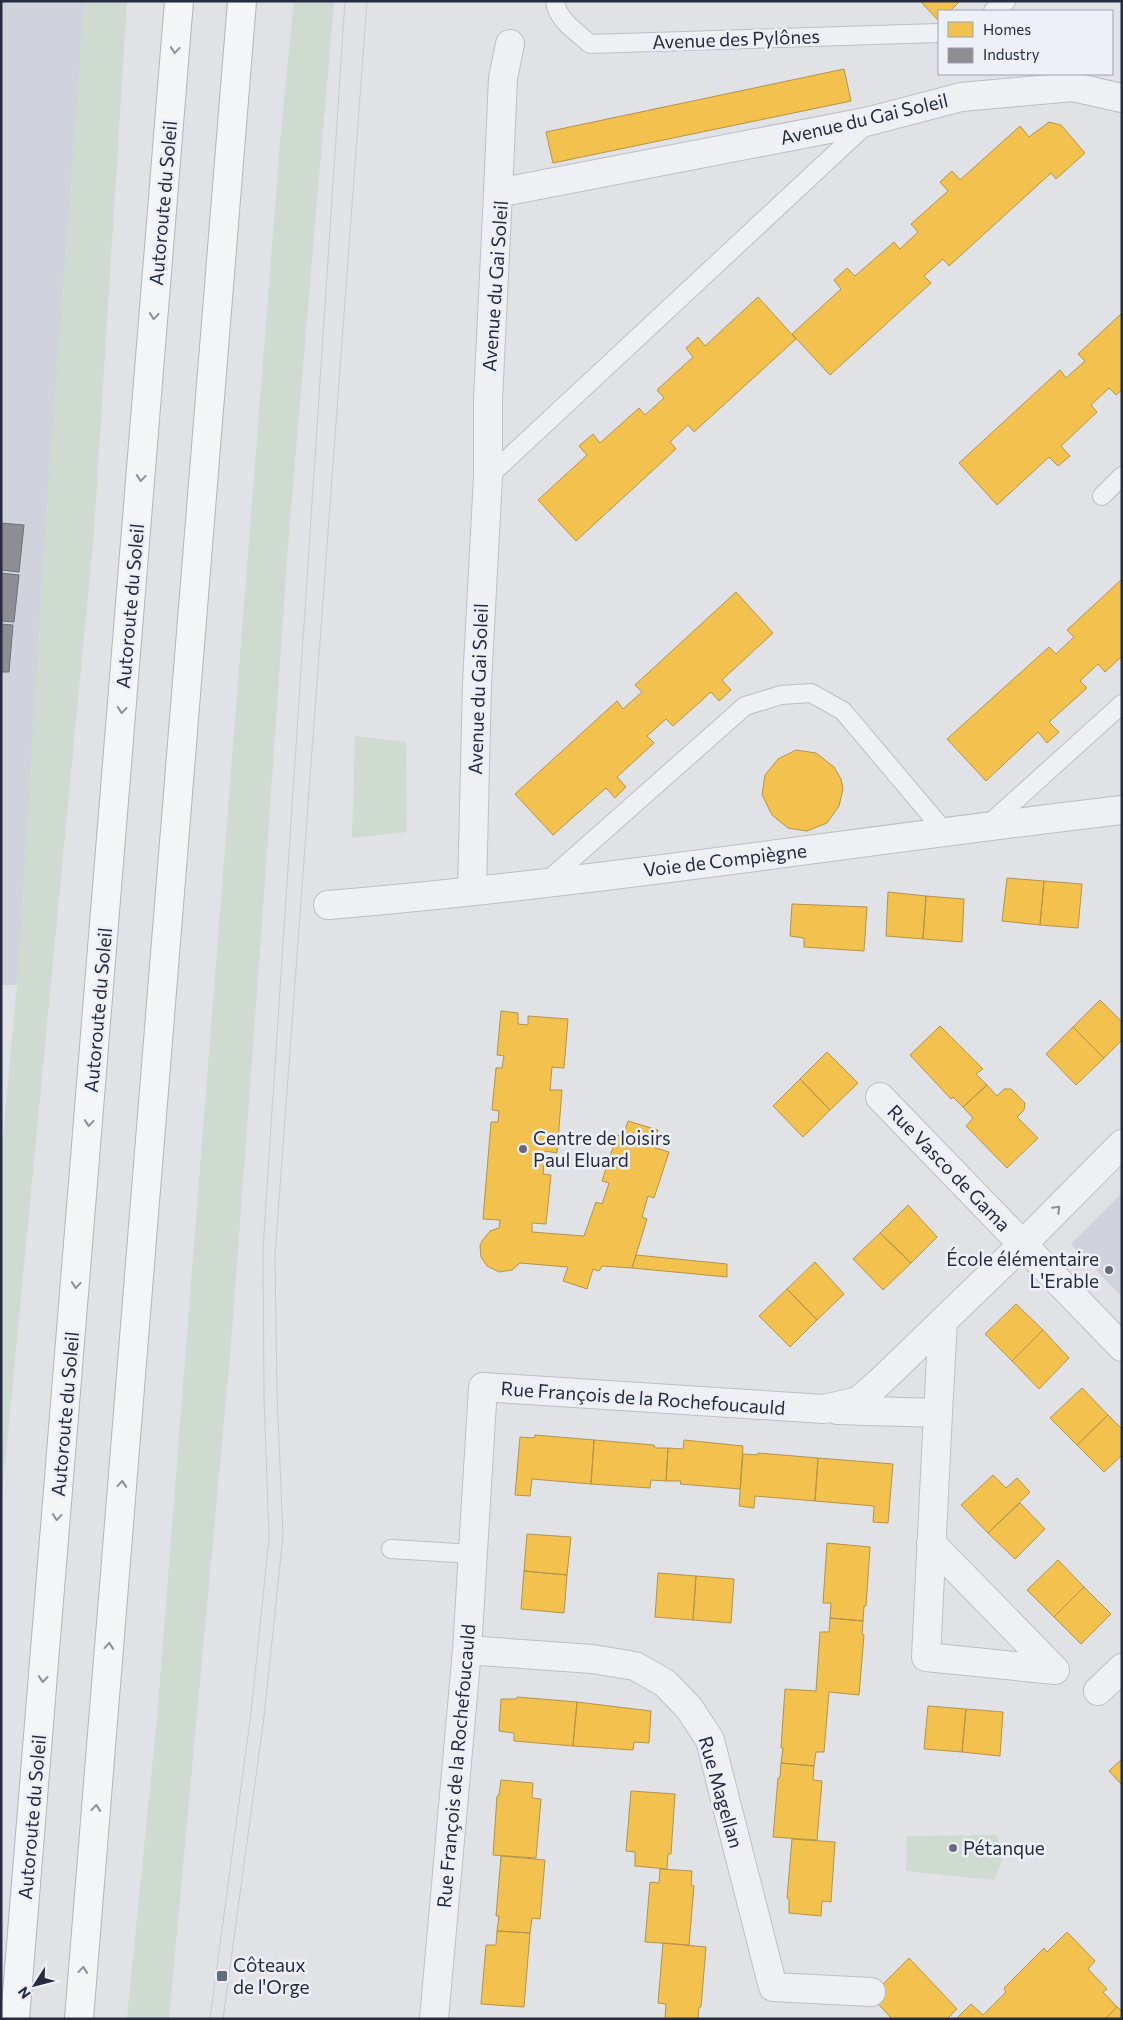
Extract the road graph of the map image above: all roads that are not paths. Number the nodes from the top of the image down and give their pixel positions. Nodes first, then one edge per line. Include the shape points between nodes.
1 (179, 1) edge
2 (242, 1) edge
3 (555, 1) edge
4 (1006, 1) edge
5 (994, 10) edge
6 (938, 33) edge
7 (510, 44) dead end
8 (1122, 98) edge
9 (870, 122) junction
10 (498, 193) junction
11 (1122, 476) edge
12 (488, 477) junction
13 (1102, 496) dead end
14 (1122, 704) edge
15 (1122, 810) edge
16 (988, 826) junction
17 (945, 832) junction
18 (544, 883) junction
19 (472, 891) junction
20 (328, 905) dead end
21 (880, 1097) dead end
22 (1122, 1144) edge
23 (1023, 1244) junction
24 (943, 1321) junction
25 (1122, 1346) edge
26 (824, 1409) junction
27 (938, 1413) junction
28 (931, 1543) junction
29 (390, 1549) dead end
30 (473, 1554) junction
31 (467, 1650) junction
32 (1122, 1668) edge
33 (1098, 1691) dead end
34 (871, 1992) dead end
35 (15, 2019) edge
36 (79, 2019) edge
37 (434, 2019) edge

1 -> 35 highway, Autoroute du Soleil
36 -> 2 highway
3 - 6 lane, Avenue des Pylônes via 564,22 590,44
4 - 5 lane
7 - 10 street via 503,78
8 - 9 street, Avenue du Gai Soleil via 1073,87 970,96
9 - 10 street, Avenue du Gai Soleil
9 - 12 lane
10 - 12 street, Avenue du Gai Soleil via 488,400
11 - 13 lane
12 - 19 street, Avenue du Gai Soleil via 477,683
14 - 16 lane
15 - 16 street, Voie de Compiègne
16 - 17 street, Voie de Compiègne
17 - 18 street, Voie de Compiègne
17 - 18 lane via 843,711 811,693 781,695 745,706
18 - 19 street, Voie de Compiègne
19 - 20 street, Voie de Compiègne
21 - 23 street, Rue Vasco de Gama
23 -> 22 street, Rue François de la Rochefoucauld
23 - 24 street, Rue François de la Rochefoucauld
23 - 25 street, Rue Vasco de Gama
24 - 26 street, Rue François de la Rochefoucauld via 858,1401
24 - 27 street
26 - 27 street
26 - 30 street, Rue François de la Rochefoucauld via 483,1387
27 - 28 street
28 - 28 street via 987,1599 1056,1670 926,1657
29 - 30 lane
30 - 31 street, Rue François de la Rochefoucauld
31 - 34 street, Rue Magellan via 592,1659 635,1666 665,1683 689,1708 710,1740 773,1987
31 - 37 street, Rue François de la Rochefoucauld
32 - 33 street

